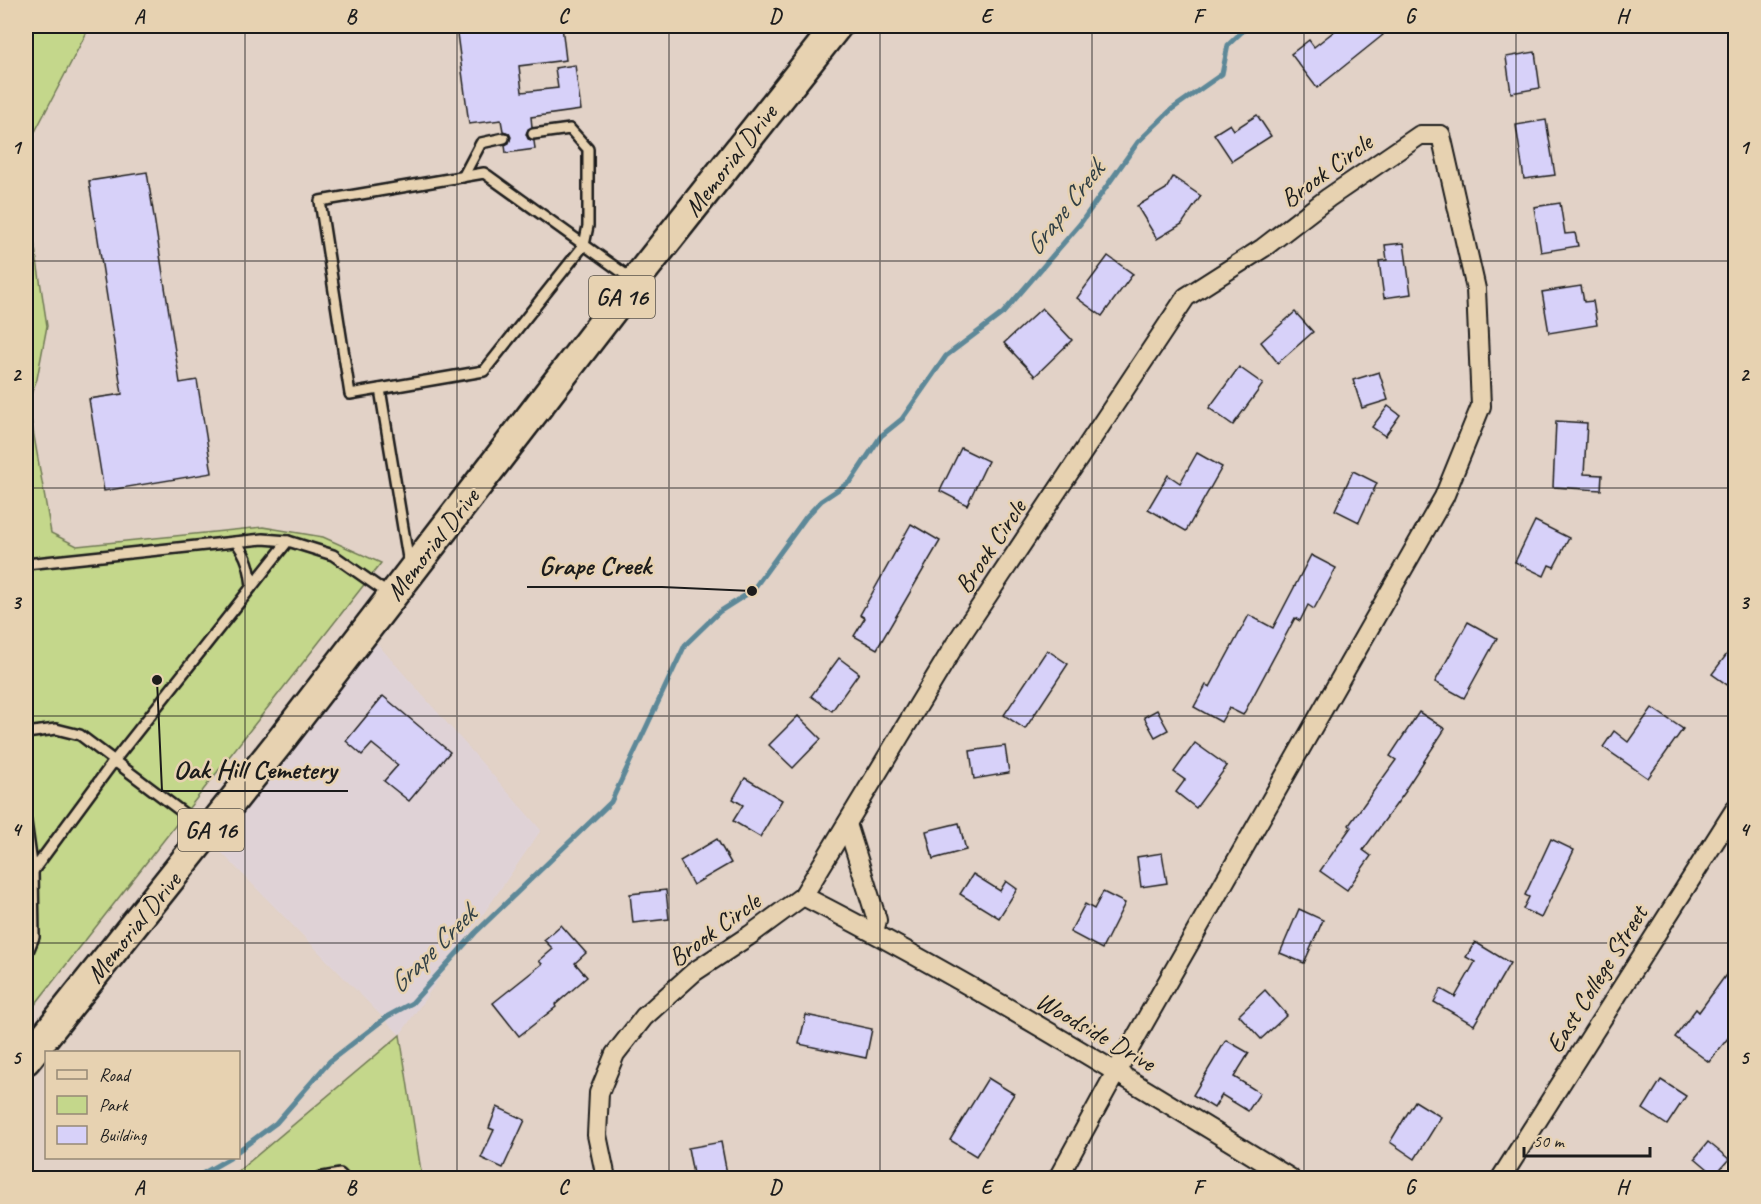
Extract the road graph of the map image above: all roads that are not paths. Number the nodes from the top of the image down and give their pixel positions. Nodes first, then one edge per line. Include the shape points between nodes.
1 (837, 26) edge
2 (533, 134) dead end
3 (504, 138) dead end
4 (463, 177) junction
5 (584, 244) junction
6 (635, 281) junction
7 (380, 389) junction
8 (288, 541) junction
9 (236, 542) junction
10 (26, 564) edge
11 (411, 571) junction
12 (252, 586) junction
13 (392, 596) junction
14 (26, 733) edge
15 (114, 761) junction
16 (1736, 807) edge
17 (26, 822) edge
18 (847, 824) junction
19 (208, 832) junction
20 (33, 871) junction
21 (803, 896) junction
22 (874, 932) junction
23 (26, 956) edge
24 (26, 1060) edge
25 (1116, 1072) junction
26 (318, 1179) edge
27 (344, 1179) edge
28 (606, 1179) edge
29 (1058, 1179) edge
30 (1290, 1179) edge
31 (1501, 1179) edge

1 - 6 main road, Memorial Drive / GA 16
2 - 5 lane via 570,129 588,150 588,226
3 - 4 lane via 481,143
4 - 5 lane via 484,173
4 - 7 lane via 320,201 350,394
5 - 6 lane
5 - 7 lane via 484,371
6 - 11 main road, Memorial Drive / GA 16
7 - 11 lane
8 - 9 lane
8 - 12 lane
8 - 13 lane via 333,555
9 - 10 lane
9 - 12 lane via 250,566
11 - 13 main road, Memorial Drive / GA 16
12 - 15 lane
13 - 19 main road, Memorial Drive / GA 16
14 - 15 lane via 56,729 80,735
15 - 19 lane
15 - 20 lane
16 - 31 street, East College Street
17 - 20 lane
18 - 21 street, Brook Circle
18 - 22 street via 877,920
18 - 25 street, Brook Circle via 956,643 1186,297 1263,248 1420,135 1440,135 1476,289 1481,406 1444,498
19 - 24 main road, Memorial Drive / GA 16
20 - 23 lane via 34,937
21 - 22 street, Woodside Drive
21 - 28 street, Brook Circle via 694,972 644,1017 615,1054 599,1093 597,1135
22 - 25 street, Woodside Drive
25 - 29 street, Brook Circle
25 - 30 street, Woodside Drive
26 - 27 lane via 340,1174

